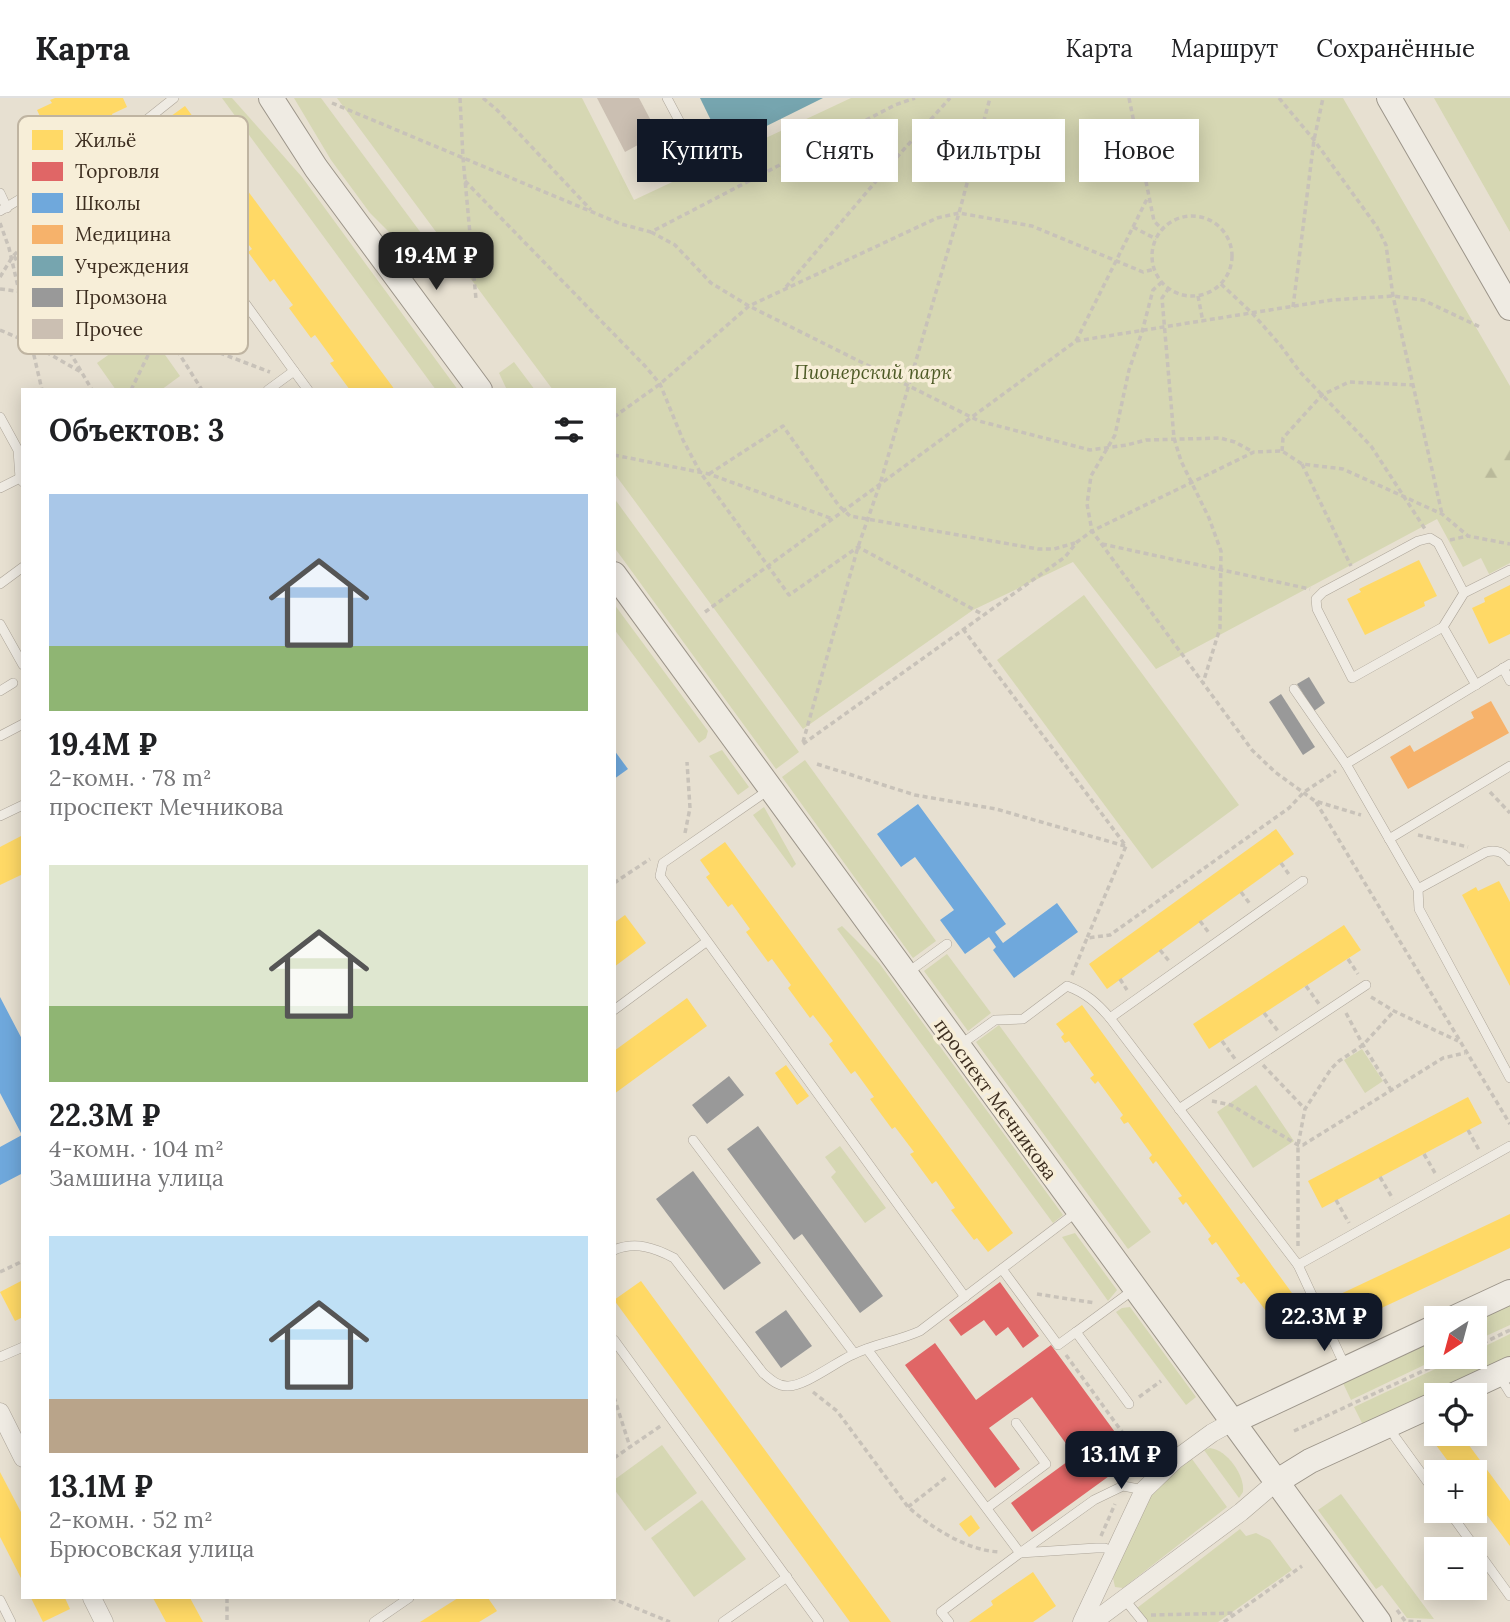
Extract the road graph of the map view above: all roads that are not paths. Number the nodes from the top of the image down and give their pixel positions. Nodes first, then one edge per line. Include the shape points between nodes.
1 (174, 98) edge
2 (253, 98) edge
3 (271, 98) edge
4 (667, 98) edge
5 (1389, 98) edge
6 (151, 116) edge
7 (678, 119) edge
8 (316, 168) junction
9 (0, 193) edge
10 (4, 209) edge
11 (248, 306) edge
12 (1510, 308) edge
13 (294, 372) junction
14 (271, 388) edge
15 (307, 388) edge
16 (479, 388) edge
17 (0, 417) edge
18 (21, 472) edge
19 (21, 480) edge
20 (0, 488) edge
21 (21, 568) edge
22 (1510, 570) edge
23 (616, 577) edge
24 (0, 584) edge
25 (1464, 593) junction
26 (0, 624) edge
27 (1443, 627) junction
28 (21, 661) edge
29 (1506, 666) edge
30 (1510, 681) edge
31 (13, 683) dead end
32 (1476, 685) junction
33 (1294, 689) dead end
34 (0, 691) edge
35 (21, 725) edge
36 (0, 736) edge
37 (1346, 764) junction
38 (1510, 766) edge
39 (770, 789) junction
40 (21, 806) edge
41 (0, 816) edge
42 (1389, 839) junction
43 (1510, 861) edge
44 (1303, 881) dead end
45 (1418, 890) junction
46 (706, 942) junction
47 (947, 944) dead end
48 (905, 974) junction
49 (1362, 987) road end
50 (616, 1009) edge
51 (1110, 1018) junction
52 (958, 1046) junction
53 (1510, 1078) edge
54 (1179, 1109) junction
55 (693, 1140) dead end
56 (1510, 1146) edge
57 (1078, 1211) junction
58 (616, 1250) edge
59 (1298, 1265) junction
60 (1002, 1269) junction
61 (1134, 1289) junction
62 (1510, 1292) edge
63 (965, 1297) junction
64 (1480, 1306) edge
65 (1076, 1332) junction
66 (1424, 1332) edge
67 (616, 1343) edge
68 (21, 1348) edge
69 (867, 1349) junction
70 (854, 1353) junction
71 (0, 1357) edge
72 (1346, 1368) junction
73 (1506, 1379) edge
74 (1487, 1385) edge
75 (1129, 1404) dead end
76 (1424, 1409) edge
77 (0, 1412) edge
78 (1232, 1422) junction
79 (1016, 1423) dead end
80 (1389, 1425) junction
81 (21, 1454) edge
82 (1424, 1477) edge
83 (1276, 1482) junction
84 (1144, 1490) junction
85 (986, 1508) junction
86 (1457, 1523) edge
87 (1114, 1552) junction
88 (1020, 1553) junction
89 (787, 1577) junction
90 (1510, 1596) edge
91 (92, 1599) edge
92 (408, 1599) edge
93 (0, 1600) edge
94 (1125, 1600) junction
95 (1386, 1613) edge
96 (1140, 1619) edge
97 (11, 1622) edge
98 (104, 1622) edge
99 (374, 1622) edge
100 (723, 1622) edge
101 (819, 1622) edge
102 (949, 1622) edge
103 (1082, 1622) edge
104 (1093, 1622) edge

1 - 6 lane
2 - 8 street
3 - 8 street
4 - 7 lane
5 - 12 street
8 - 16 street
9 - 10 lane
11 - 13 lane
13 - 14 lane
13 - 15 lane
17 - 18 lane via 18,450
19 - 20 lane
21 - 24 lane
22 - 25 lane
23 - 39 street, проспект Мечникова
25 - 27 lane
25 - 27 lane via 1434,540 1419,541 1316,599 1352,678
26 - 28 lane
27 - 32 lane
29 - 30 lane
29 - 32 lane
31 - 34 lane
32 - 37 lane
33 - 37 lane
35 - 36 lane
37 - 42 lane
38 - 42 lane
39 - 46 lane via 663,863 660,876
39 - 48 street, проспект Мечникова
40 - 41 lane
42 - 45 lane
43 - 45 lane via 1504,853 1486,852
44 - 51 lane
45 - 53 lane via 1419,909
46 - 50 lane
46 - 63 lane
47 - 48 lane
48 - 52 street, проспект Мечникова
49 - 54 lane
51 - 52 lane via 1096,1002 1067,986 1023,1019 995,1020
51 - 54 lane
52 - 57 street, проспект Мечникова
54 - 59 lane
55 - 70 lane
56 - 59 lane
57 - 60 lane
57 - 61 street, проспект Мечникова
58 - 70 lane via 640,1245 674,1258 775,1383 788,1387 800,1383
59 - 72 lane
60 - 63 lane
60 - 65 lane via 1058,1345
61 - 65 lane
61 - 78 street, проспект Мечникова
62 - 64 street
63 - 69 lane via 920,1331
65 - 75 lane
66 - 72 street
67 - 89 lane
68 - 71 lane
69 - 70 lane
69 - 85 lane
72 - 78 street
73 - 74 street
76 - 80 street
77 - 81 street
78 - 83 street, проспект Мечникова
78 - 84 street via 1175,1460
79 - 85 lane via 1046,1464
80 - 82 lane
80 - 83 street
83 - 94 street
83 - 95 street, проспект Мечникова
84 - 87 street
84 - 88 lane via 1123,1486 1094,1500
85 - 88 lane
86 - 90 lane
87 - 88 lane via 1096,1548
87 - 103 street
88 - 102 lane via 941,1612
89 - 100 lane
89 - 101 lane
91 - 98 street
92 - 99 lane
93 - 97 lane
94 - 96 lane
94 - 104 street

